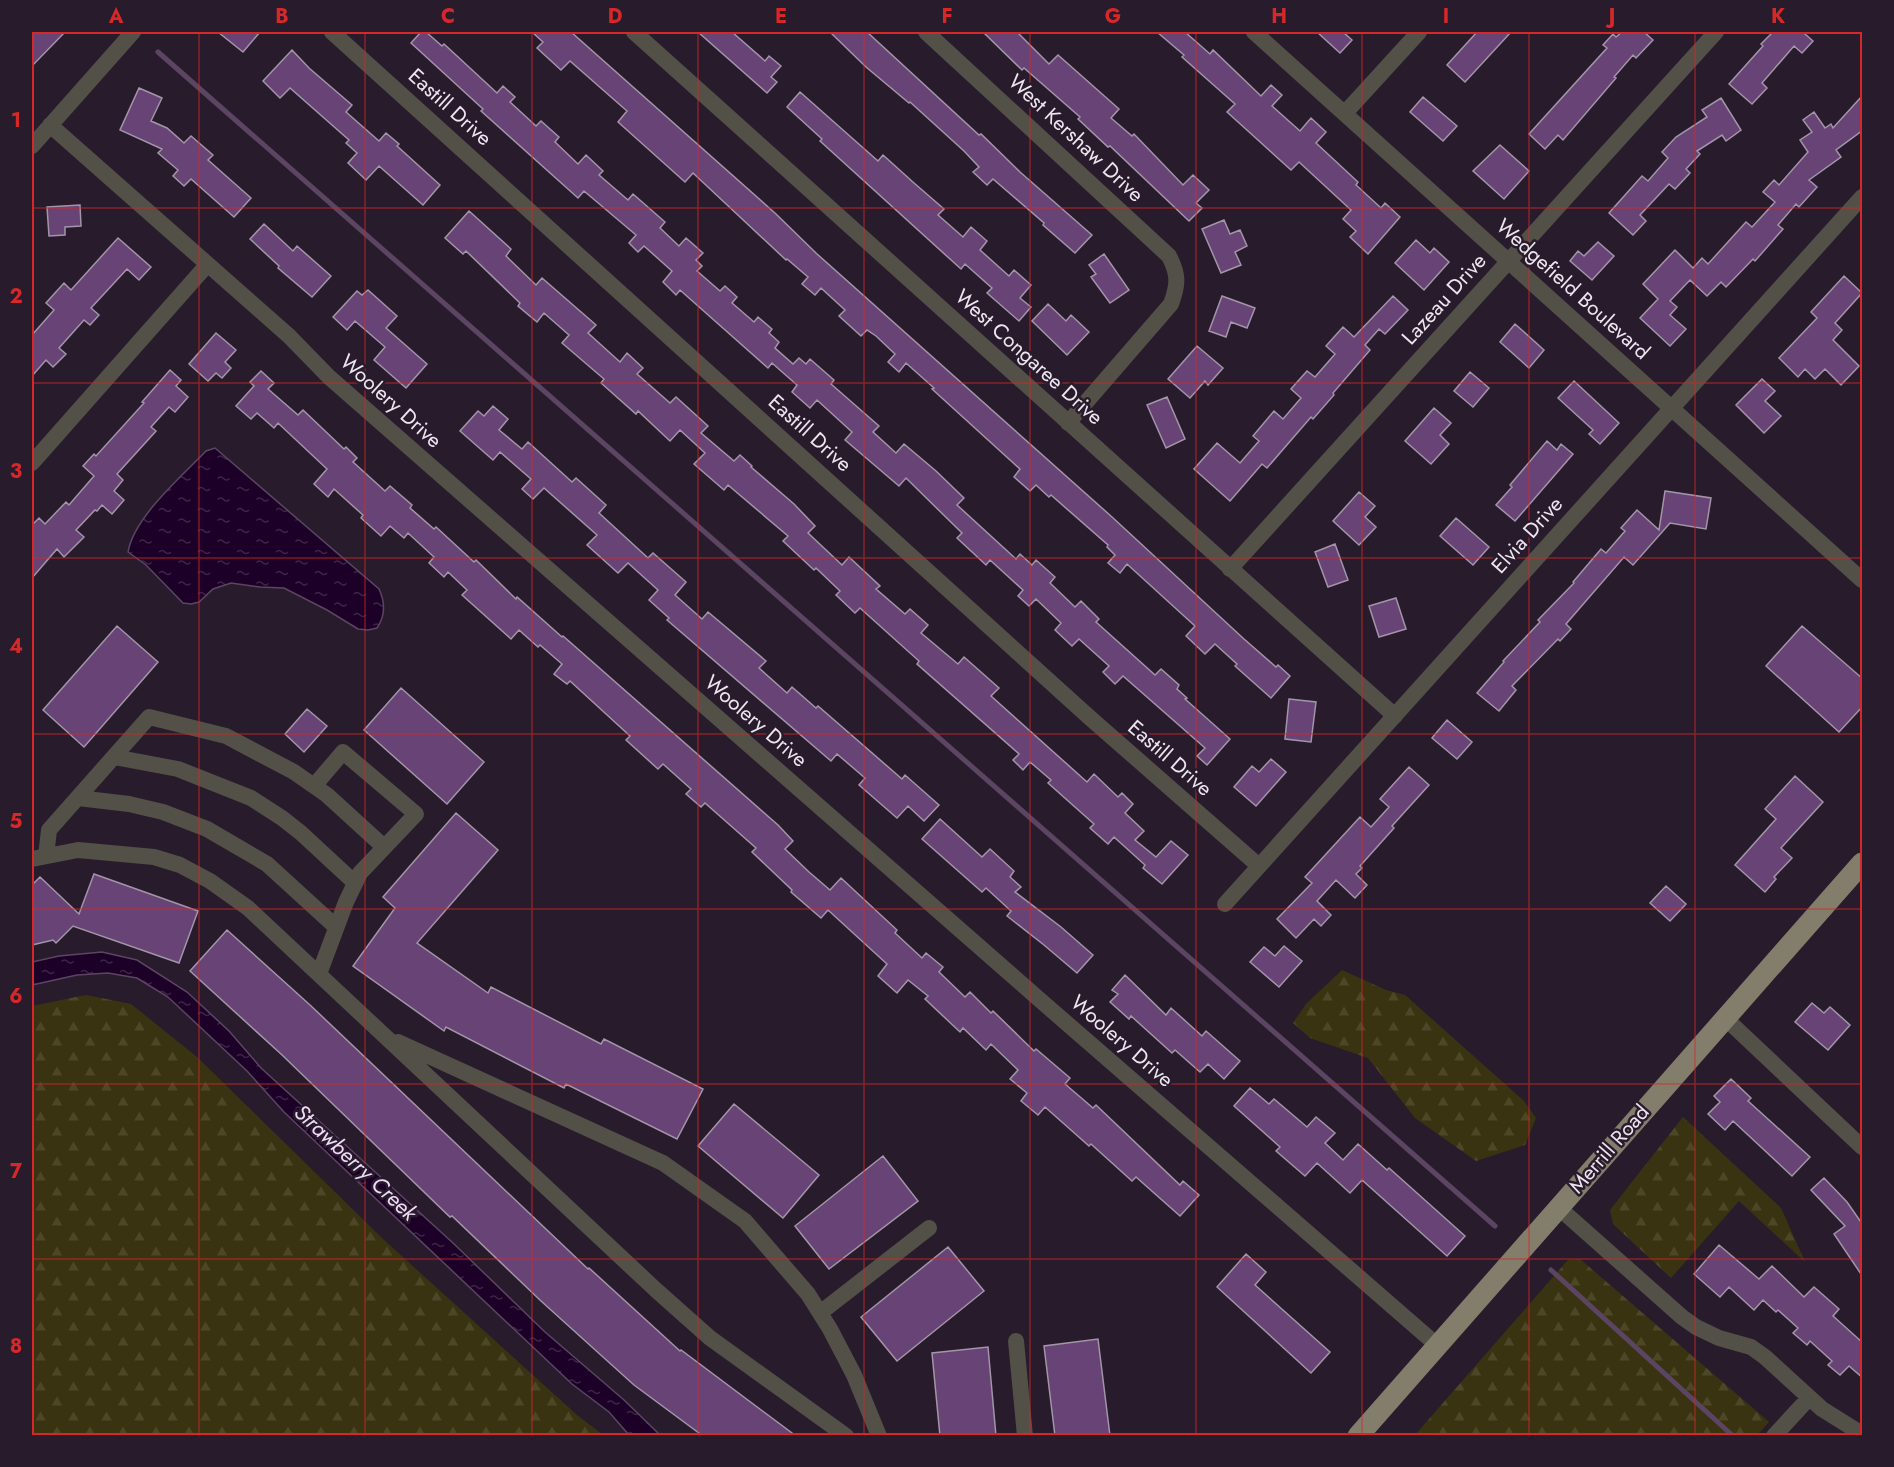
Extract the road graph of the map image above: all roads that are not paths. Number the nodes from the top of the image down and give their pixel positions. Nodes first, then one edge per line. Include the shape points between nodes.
1 (133, 32) edge
2 (332, 32) edge
3 (634, 32) edge
4 (926, 32) edge
5 (1254, 32) edge
6 (1419, 32) edge
7 (1716, 32) edge
8 (1345, 113) junction
9 (50, 125) junction
10 (32, 146) edge
11 (1863, 197) edge
12 (1508, 262) junction
13 (207, 265) junction
14 (1672, 408) junction
15 (1068, 423) junction
16 (32, 463) edge
17 (1230, 569) junction
18 (1863, 580) edge
19 (1395, 716) junction
20 (114, 757) junction
21 (314, 786) junction
22 (78, 798) junction
23 (384, 847) junction
24 (39, 857) edge
25 (1863, 863) edge
26 (1259, 866) junction
27 (355, 883) junction
28 (1225, 903) dead end
29 (336, 927) junction
30 (319, 974) junction
31 (1725, 1018) junction
32 (384, 1035) junction
33 (1863, 1147) edge
34 (1558, 1207) junction
35 (929, 1228) dead end
36 (820, 1313) junction
37 (1016, 1341) dead end
38 (1438, 1346) junction
39 (1809, 1398) junction
40 (1863, 1434) edge
41 (846, 1436) edge
42 (879, 1436) edge
43 (1025, 1436) edge
44 (1358, 1436) edge
45 (1774, 1436) edge

1 - 9 street
2 - 26 street, Eastill Drive
3 - 15 street, West Congaree Drive
4 - 15 street, West Kershaw Drive via 1169,256 1176,269 1177,288 1171,304
5 - 8 street, Wedgefield Boulevard
6 - 8 street
7 - 12 street, Lazeau Drive
8 - 12 street, Wedgefield Boulevard
9 - 10 street
9 - 13 street, Woolery Drive
11 - 14 street, Elvia Drive
12 - 14 street, Wedgefield Boulevard
12 - 17 street, Lazeau Drive
13 - 16 street
13 - 38 street, Woolery Drive via 289,336 338,385
14 - 18 street, Wedgefield Boulevard
14 - 19 street, Elvia Drive
15 - 17 street, West Congaree Drive
17 - 19 street, West Congaree Drive
19 - 26 street, Elvia Drive
20 - 21 street via 149,717 226,736
20 - 22 street
20 - 27 street via 178,769 251,798 301,833
21 - 23 street
21 - 23 street via 343,752 416,813
22 - 24 street via 49,831
22 - 29 street via 163,812 207,829 267,864
23 - 27 street
24 - 30 street via 88,850 154,857 180,865 248,908
25 - 31 main road, Merrill Road
26 - 28 street, Elvia Drive
27 - 29 street
29 - 30 street
30 - 32 street
31 - 33 street
31 - 34 main road, Merrill Road
32 - 36 street via 663,1163 745,1221
32 - 41 street via 710,1338
34 - 38 main road, Merrill Road
34 - 39 street via 1682,1317 1719,1338 1751,1347
35 - 36 street
36 - 42 street via 854,1375
37 - 43 street
38 - 44 main road, Merrill Road
39 - 40 street
39 - 45 street

